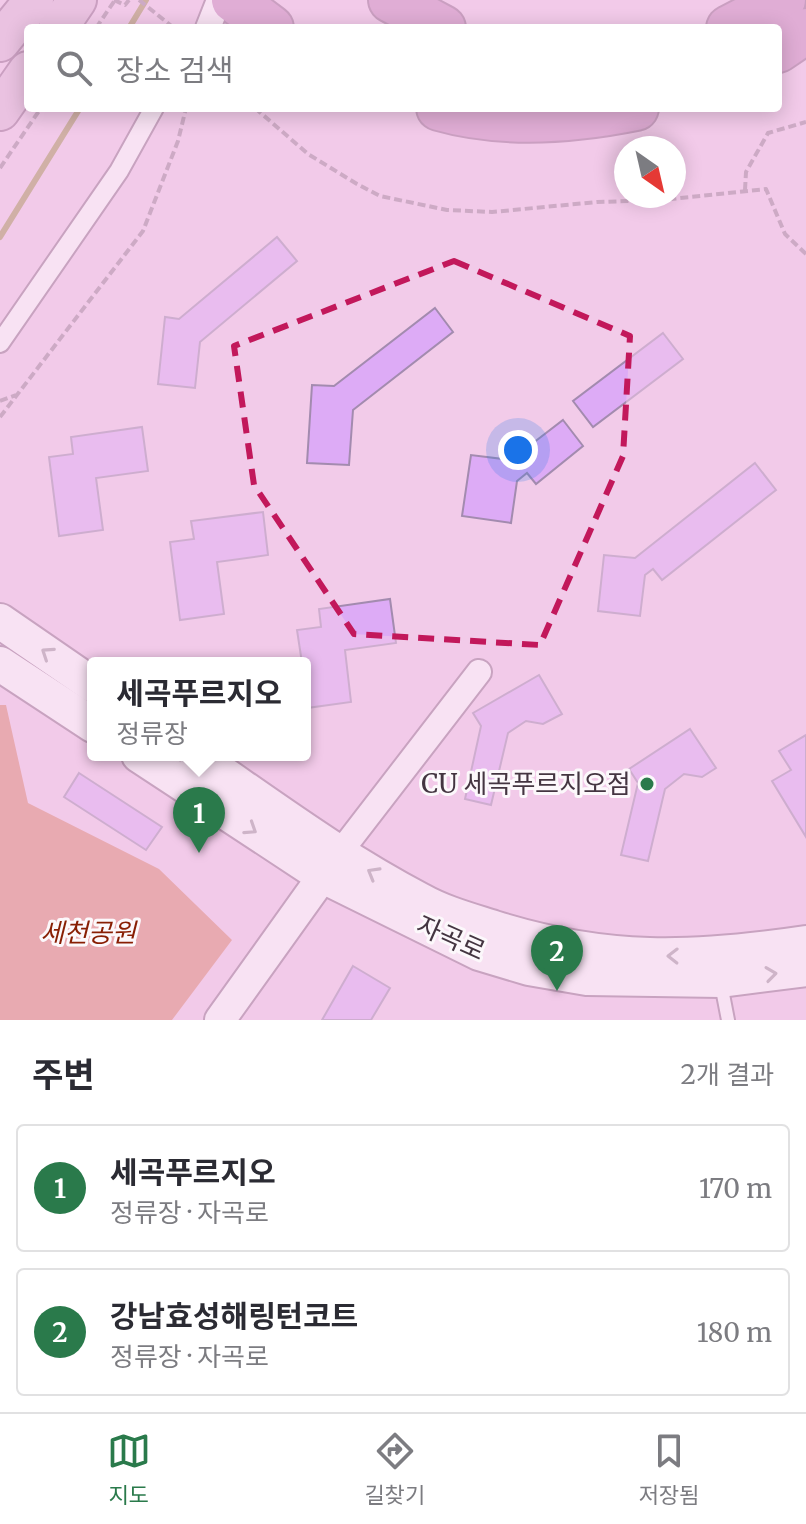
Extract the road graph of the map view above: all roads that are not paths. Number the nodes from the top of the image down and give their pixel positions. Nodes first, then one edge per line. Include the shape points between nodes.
1 (34, 0) edge
2 (77, 0) edge
3 (391, 0) edge
4 (783, 0) edge
5 (61, 24) edge
6 (436, 24) edge
7 (737, 24) edge
8 (806, 31) edge
9 (0, 42) edge
10 (782, 47) edge
11 (24, 77) edge
12 (0, 111) edge
13 (152, 112) edge
14 (456, 112) edge
15 (604, 112) edge
16 (0, 343) edge
17 (0, 621) edge
18 (0, 664) edge
19 (479, 672) dead end
20 (87, 681) edge
21 (87, 721) edge
22 (150, 761) edge
23 (203, 761) edge
24 (331, 864) junction
25 (806, 943) edge
26 (718, 957) junction
27 (806, 969) edge
28 (220, 1020) edge
29 (728, 1020) edge

1 - 9 main road
2 - 5 main road
3 - 6 highway
4 - 7 highway
8 - 10 highway
11 - 12 main road
13 - 16 street via 119,171
14 - 15 highway via 540,120
20 -> 17 main road
18 - 21 main road
19 - 24 street
22 -> 24 main road, 자곡로
23 - 24 main road, 자곡로
24 - 26 main road, 자곡로 via 479,953 529,968 587,978
24 - 28 street
25 - 26 main road, 자곡로
26 -> 27 main road, 자곡로
26 - 29 lane

